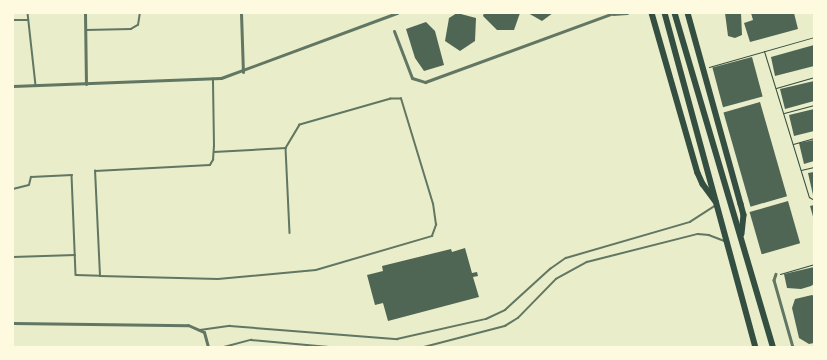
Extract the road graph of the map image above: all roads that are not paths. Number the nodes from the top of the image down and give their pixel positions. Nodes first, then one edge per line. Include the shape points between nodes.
1 (28, 13) edge
2 (84, 13) edge
3 (140, 13) edge
4 (241, 13) edge
5 (397, 13) edge
6 (614, 13) edge
7 (628, 13) edge
8 (652, 13) edge
9 (665, 13) edge
10 (675, 13) edge
11 (688, 13) edge
12 (13, 20) edge
13 (28, 20) junction
14 (85, 30) junction
15 (394, 31) dead end
16 (243, 72) junction
17 (213, 80) junction
18 (86, 84) junction
19 (36, 85) junction
20 (13, 86) edge
21 (286, 148) junction
22 (214, 152) junction
23 (13, 189) edge
24 (718, 203) junction
25 (290, 233) dead end
26 (742, 236) junction
27 (728, 242) junction
28 (75, 255) junction
29 (13, 257) edge
30 (776, 274) road end
31 (100, 276) junction
32 (13, 323) edge
33 (200, 330) junction
34 (208, 347) edge
35 (224, 347) edge
36 (329, 347) edge
37 (424, 347) edge
38 (756, 347) edge
39 (773, 347) edge
40 (793, 347) edge

1 - 13 lane
2 - 14 street
3 - 14 lane via 138,25 131,29
4 - 16 street
5 - 16 street
6 - 7 street
6 - 15 street via 425,82 412,78
8 - 24 highway via 698,173 706,189
9 - 24 highway
10 - 26 highway
11 - 26 highway via 744,215
12 - 13 lane
13 - 19 lane
14 - 18 street
16 - 17 street
17 - 18 street
17 - 22 lane
18 - 19 street
19 - 20 street
21 - 22 lane
21 - 25 lane
21 - 31 lane via 300,125 391,99 402,99 433,204 436,225 432,236 316,270 218,279
22 - 31 lane via 212,163 207,167 95,170
23 - 28 lane via 30,185 31,177 72,175
24 - 27 highway
24 - 33 lane via 705,215 690,222 566,258 550,269 505,310 486,319 397,339 230,326
26 - 39 highway
27 - 37 lane via 710,234 698,234 588,262 556,279 523,314 505,326
27 - 38 highway
28 - 29 lane
28 - 31 lane via 76,275
30 - 40 street via 774,280
32 - 33 street via 188,325
33 - 34 street via 207,338
35 - 36 lane via 251,340

